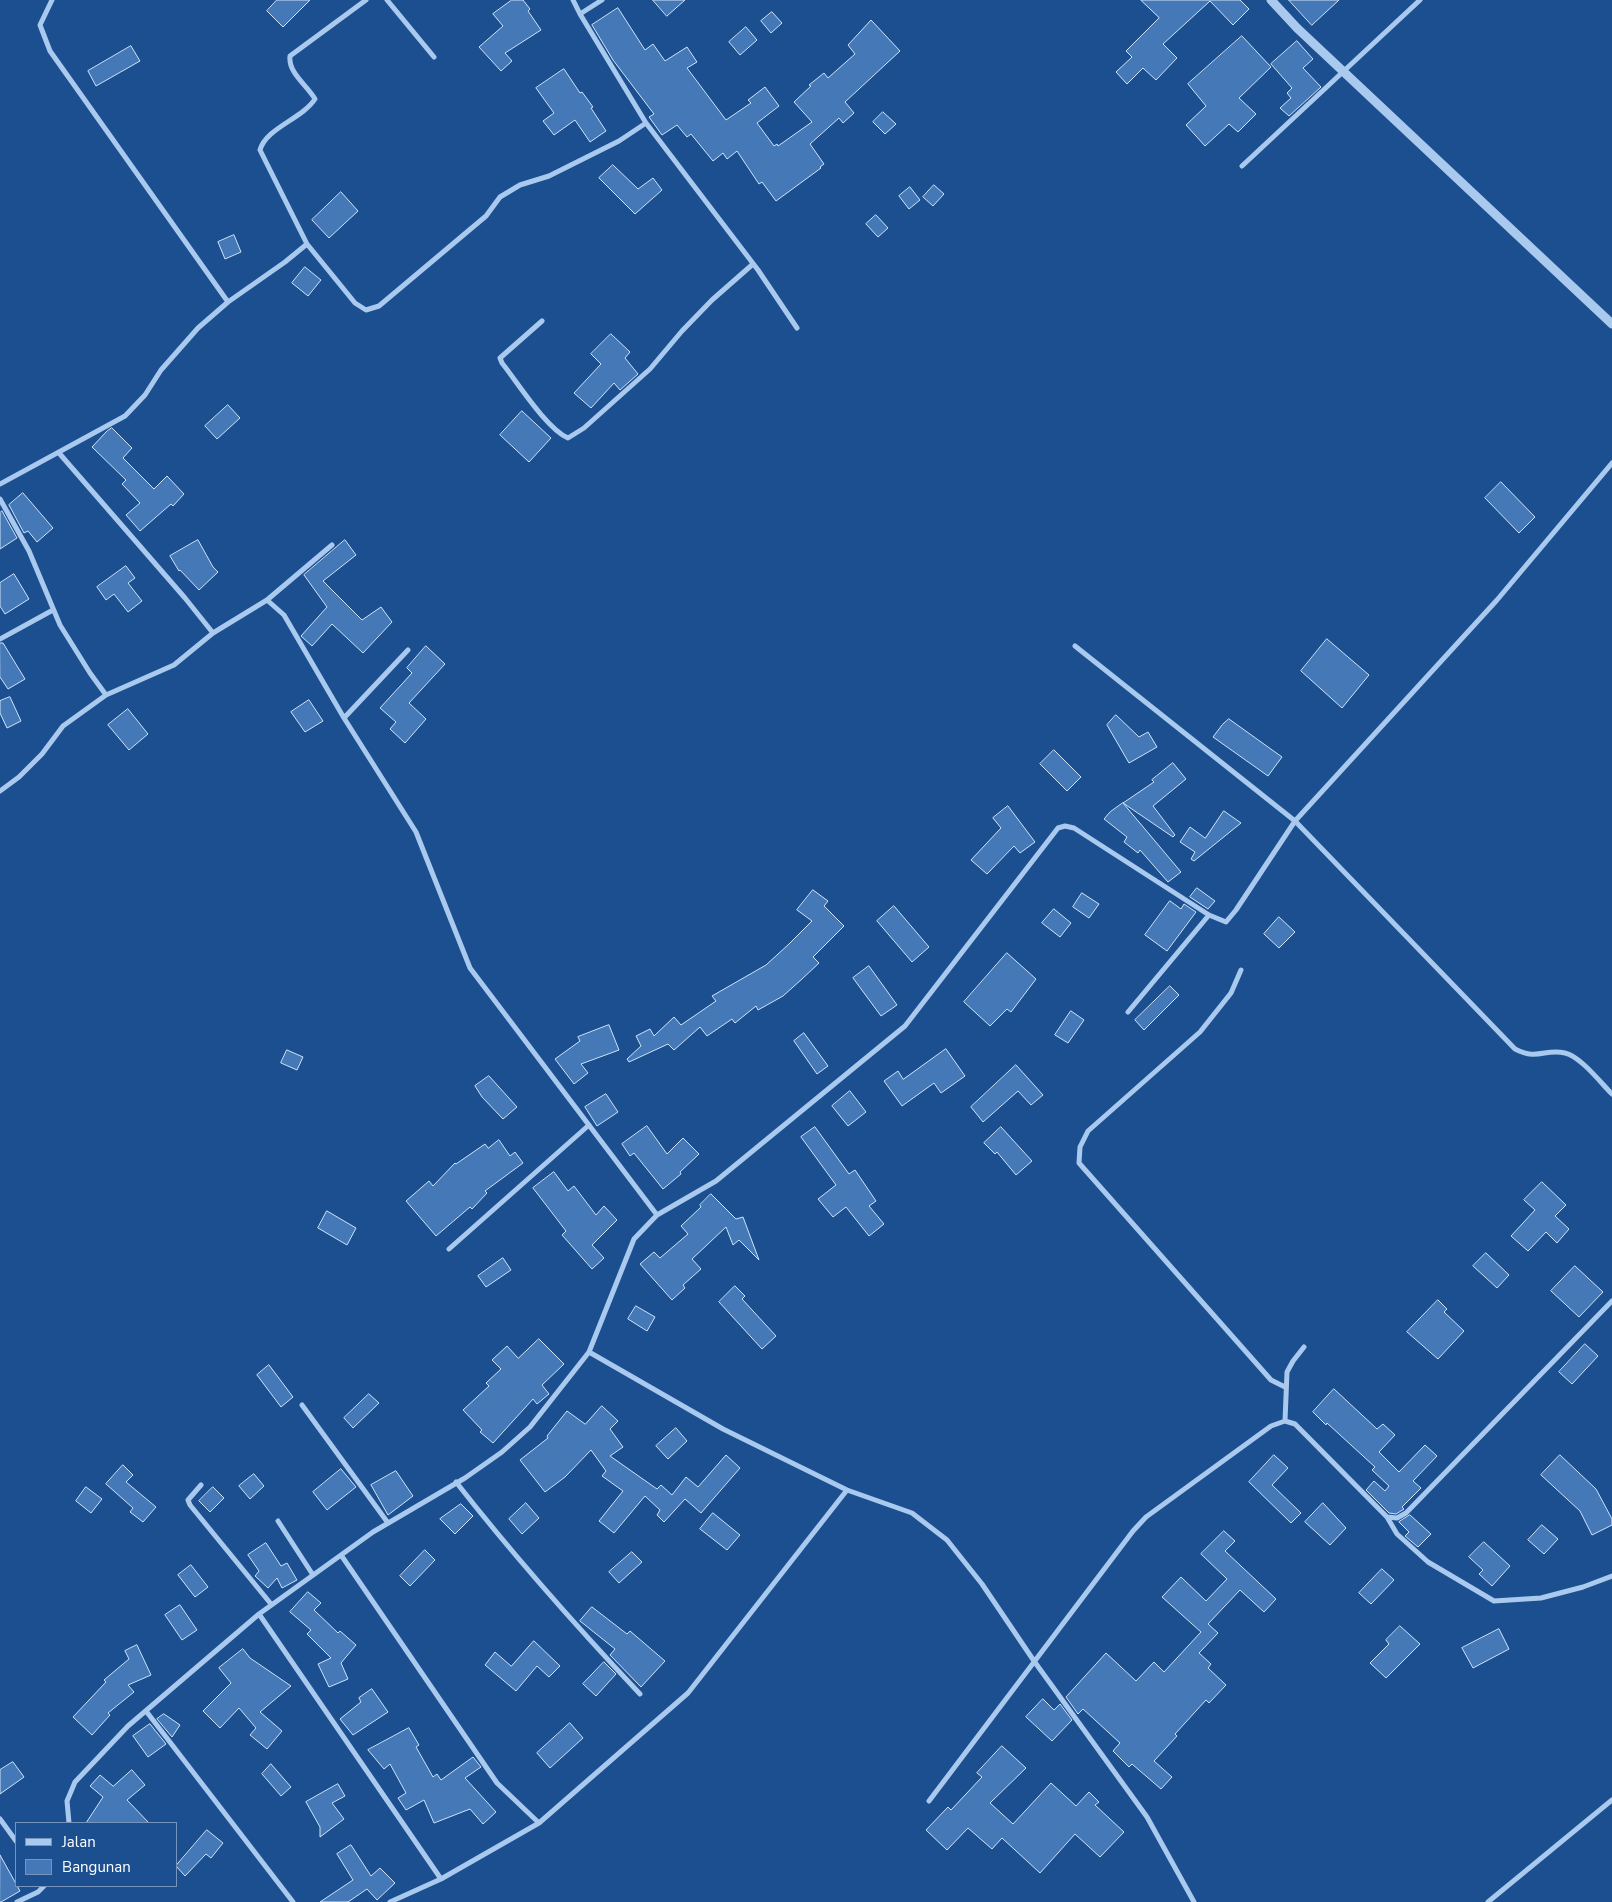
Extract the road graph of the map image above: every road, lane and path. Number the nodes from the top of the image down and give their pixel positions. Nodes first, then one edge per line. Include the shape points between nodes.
1 (52, 0) edge
2 (366, 0) edge
3 (387, 0) edge
4 (573, 0) edge
5 (602, 0) edge
6 (1270, 0) edge
7 (1420, 0) edge
8 (580, 14) junction
9 (434, 57) dead end
10 (1343, 71) junction
11 (646, 123) junction
12 (1242, 166) dead end
13 (307, 244) junction
14 (753, 264) junction
15 (228, 302) junction
16 (542, 321) dead end
17 (1612, 324) edge
18 (798, 328) dead end
19 (59, 453) junction
20 (1612, 463) edge
21 (0, 484) edge
22 (0, 499) edge
23 (332, 545) dead end
24 (267, 600) junction
25 (54, 610) junction
26 (213, 633) junction
27 (0, 639) edge
28 (1075, 646) dead end
29 (408, 650) dead end
30 (106, 695) junction
31 (344, 718) junction
32 (0, 791) edge
33 (1295, 820) junction
34 (1209, 916) junction
35 (1241, 970) dead end
36 (1128, 1012) dead end
37 (1612, 1094) edge
38 (589, 1125) junction
39 (657, 1215) junction
40 (449, 1249) dead end
41 (1612, 1301) edge
42 (1304, 1347) dead end
43 (589, 1352) junction
44 (1285, 1387) junction
45 (302, 1405) dead end
46 (1284, 1421) junction
47 (456, 1482) junction
48 (201, 1485) dead end
49 (848, 1490) junction
50 (1387, 1517) junction
51 (278, 1521) dead end
52 (388, 1523) junction
53 (341, 1555) junction
54 (313, 1575) junction
55 (1612, 1576) edge
56 (272, 1604) junction
57 (259, 1614) junction
58 (1034, 1661) junction
59 (640, 1694) dead end
60 (146, 1711) junction
61 (1612, 1800) edge
62 (929, 1801) dead end
63 (0, 1819) edge
64 (69, 1822) edge
65 (539, 1823) junction
66 (15, 1840) edge
67 (441, 1879) junction
68 (43, 1887) edge
69 (17, 1902) edge
70 (292, 1902) edge
71 (390, 1902) edge
72 (1194, 1902) edge
73 (1488, 1902) edge

1 - 15 street via 40,25 50,51
2 - 13 street via 290,56 292,69 315,100 261,145 260,150
3 - 9 street
4 - 8 street
5 - 8 street
6 - 10 street
7 - 10 street
8 - 11 street
10 - 12 street
10 - 17 street
11 - 13 street via 549,176 520,185 500,197 486,216 379,306 366,310 355,303
11 - 14 street
13 - 15 street
14 - 16 street via 712,300 650,369 584,428 568,438 550,425 500,358
14 - 18 street
15 - 19 street via 198,328 125,416
19 - 21 street
19 - 26 street
20 - 33 street via 1497,600
22 - 25 street via 29,551
23 - 24 street
24 - 26 street
24 - 31 street via 284,615
25 - 27 street
25 - 30 street via 70,641
26 - 30 street via 174,665
28 - 33 street
29 - 31 street
30 - 32 street via 63,726 42,754
31 - 38 street via 416,832 470,968
33 - 34 street via 1226,922
33 - 37 street via 1515,1048 1532,1055 1565,1052 1578,1060
34 - 36 street
34 - 39 street via 1074,828 1058,828 905,1026 716,1181
35 - 44 street via 1231,993 1200,1032 1088,1131 1080,1147 1079,1163 1267,1375
38 - 39 street
38 - 40 street
39 - 43 street via 634,1239
41 - 50 street via 1406,1513 1397,1518
42 - 44 street via 1289,1366
43 - 47 street via 530,1427 502,1452
43 - 49 street via 724,1429
44 - 46 street
45 - 52 street
46 - 50 street via 1295,1424
46 - 58 street via 1271,1426 1146,1517
47 - 52 street
47 - 59 street via 588,1638
48 - 56 street via 188,1500 190,1505
49 - 58 street via 912,1513 947,1540 982,1584
49 - 65 street via 688,1693
50 - 55 street via 1397,1534 1428,1562 1494,1601 1541,1598
51 - 54 street
52 - 53 street
53 - 54 street
53 - 65 street via 497,1783
54 - 56 street
56 - 57 street
57 - 60 street
57 - 67 street
58 - 62 street
58 - 72 street via 1147,1817
60 - 64 street via 75,1782 67,1802
60 - 70 street
61 - 73 street
63 - 66 street
65 - 67 street
67 - 71 street
68 - 69 street

